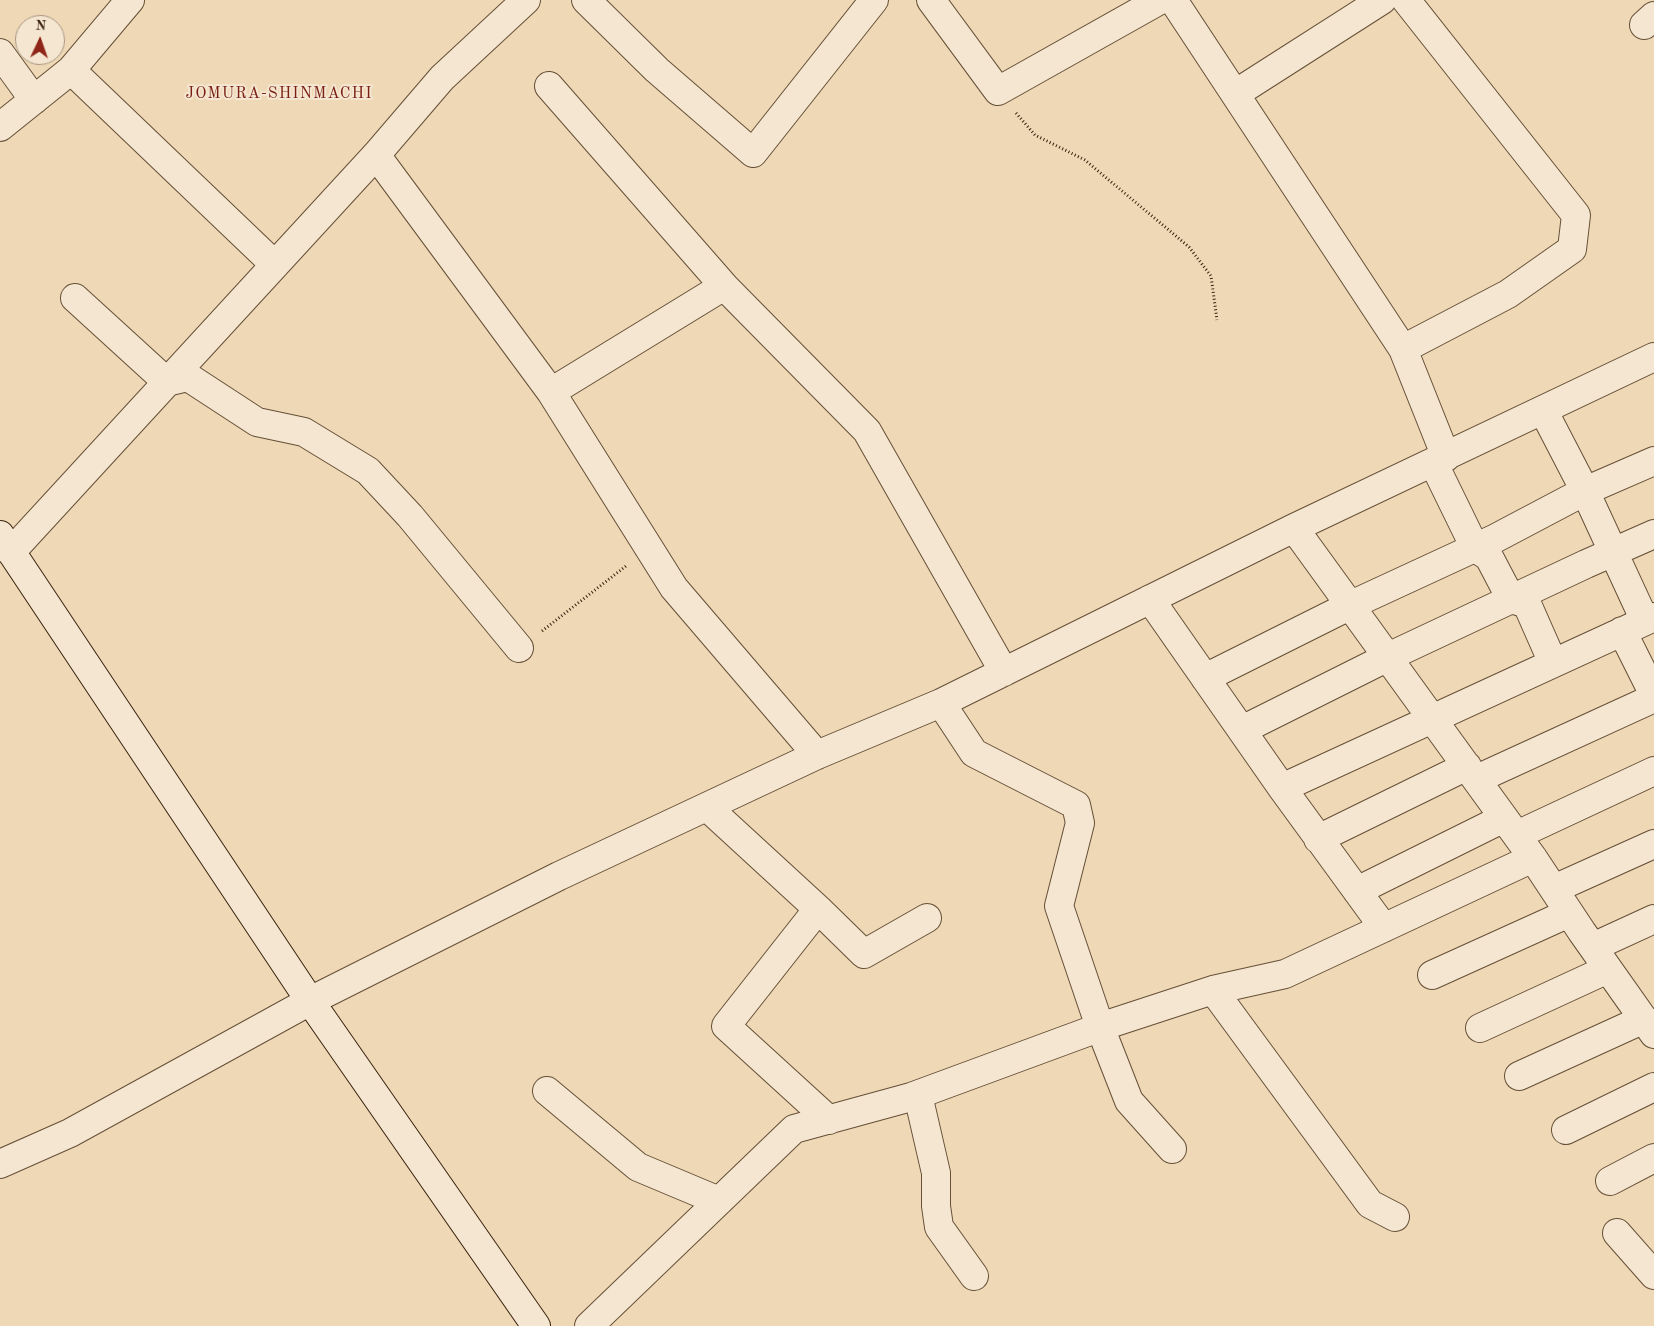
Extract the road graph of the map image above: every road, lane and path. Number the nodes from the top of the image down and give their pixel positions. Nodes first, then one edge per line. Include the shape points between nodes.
1 (130, 0) edge
2 (526, 0) edge
3 (586, 0) edge
4 (874, 0) edge
5 (931, 0) edge
6 (1160, 0) edge
7 (1173, 0) edge
8 (1382, 0) edge
9 (1406, 0) edge
10 (0, 53) edge
11 (71, 70) junction
12 (549, 86) dead end
13 (998, 91) junction
14 (1235, 94) junction
15 (34, 100) junction
16 (0, 127) edge
17 (376, 155) junction
18 (275, 265) junction
19 (724, 286) junction
20 (75, 298) dead end
21 (1217, 320) dead end
22 (1403, 349) junction
23 (1654, 357) edge
24 (167, 382) junction
25 (551, 392) junction
26 (1543, 410) junction
27 (1440, 459) junction
28 (1654, 461) edge
29 (1586, 491) junction
30 (1294, 528) junction
31 (1654, 534) edge
32 (6, 543) edge
33 (649, 548) junction
34 (1474, 548) junction
35 (1612, 552) junction
36 (1150, 599) junction
37 (1511, 599) junction
38 (1351, 605) junction
39 (1640, 623) edge
40 (519, 648) joint
41 (1388, 657) junction
42 (1553, 663) junction
43 (1004, 672) junction
44 (1205, 678) junction
45 (1654, 696) edge
46 (941, 703) junction
47 (1433, 719) junction
48 (1242, 730) junction
49 (817, 755) junction
50 (1654, 771) edge
51 (1472, 773) junction
52 (1282, 788) junction
53 (707, 807) junction
54 (1511, 827) junction
55 (1318, 838) junction
56 (1654, 844) edge
57 (1533, 858) junction
58 (1554, 889) junction
59 (1357, 891) junction
60 (818, 909) junction
61 (1569, 913) junction
62 (927, 918) dead end
63 (1654, 919) edge
64 (1384, 928) junction
65 (1600, 958) junction
66 (1432, 975) dead end
67 (1214, 990) junction
68 (310, 1002) junction
69 (1646, 1014) edge
70 (1100, 1027) junction
71 (1480, 1028) dead end
72 (1518, 1076) dead end
73 (1654, 1087) edge
74 (547, 1091) dead end
75 (918, 1095) junction
76 (829, 1120) junction
77 (1566, 1130) dead end
78 (1172, 1149) dead end
79 (1654, 1158) edge
80 (0, 1164) edge
81 (1610, 1180) dead end
82 (719, 1201) junction
83 (1395, 1217) dead end
84 (1617, 1233) dead end
85 (1654, 1275) edge
86 (974, 1276) dead end
87 (536, 1326) edge
88 (589, 1326) edge

1 - 11 street
2 - 17 street via 442,78
3 - 4 street via 657,70 753,153
5 - 13 street
6 - 13 street
7 - 14 street
8 - 14 street
9 - 22 street via 1576,215 1572,249 1508,294
10 - 15 street
11 - 15 street
11 - 18 street
12 - 19 street
13 - 21 path via 1035,135 1085,160 1189,247 1211,276
14 - 22 street
15 - 16 street
17 - 18 street
17 - 25 street
18 - 24 street
19 - 25 street
19 - 43 street via 867,431
20 - 24 street
22 - 27 street
23 - 26 street
24 - 32 street
24 - 40 street via 188,377 257,422 304,432 368,471 410,516
25 - 33 street
26 - 27 street
26 - 29 street
27 - 30 street
27 - 34 street
28 - 29 street
29 - 34 street
29 - 35 street
30 - 36 street
30 - 38 street
31 - 35 street
32 - 68 street
33 - 40 path
33 - 49 street via 674,588
34 - 37 street via 1489,557
34 - 38 street
35 - 37 street
35 - 39 street
36 - 43 street
36 - 44 street
37 - 41 street
37 - 42 street via 1527,604
38 - 41 street
38 - 44 street
39 - 42 street
39 - 45 street
41 - 47 street
41 - 48 street
42 - 47 street
43 - 46 street
44 - 48 street
45 - 51 street
46 - 49 street
46 - 70 street via 974,752 1076,805 1080,822 1059,906
47 - 51 street
47 - 52 street
48 - 52 street
49 - 53 street
50 - 54 street
51 - 54 street
51 - 55 street
52 - 55 street
53 - 60 street
53 - 68 street via 559,876
54 - 57 street
54 - 59 street
55 - 59 street
56 - 58 street
57 - 58 street
57 - 64 street
58 - 61 street
59 - 64 street
60 - 62 street via 864,954
60 - 76 street via 726,1026
61 - 65 street
61 - 66 street
63 - 65 street
64 - 67 street via 1285,974
65 - 69 street
65 - 71 street
67 - 70 street
67 - 83 street via 1370,1204
68 - 80 street via 70,1133
68 - 87 street
69 - 72 street
70 - 75 street
70 - 78 street via 1129,1101
73 - 77 street
74 - 82 street via 638,1167
75 - 76 street
75 - 86 street via 936,1173 939,1227
76 - 82 street via 794,1129
79 - 81 street
82 - 88 street
84 - 85 street

